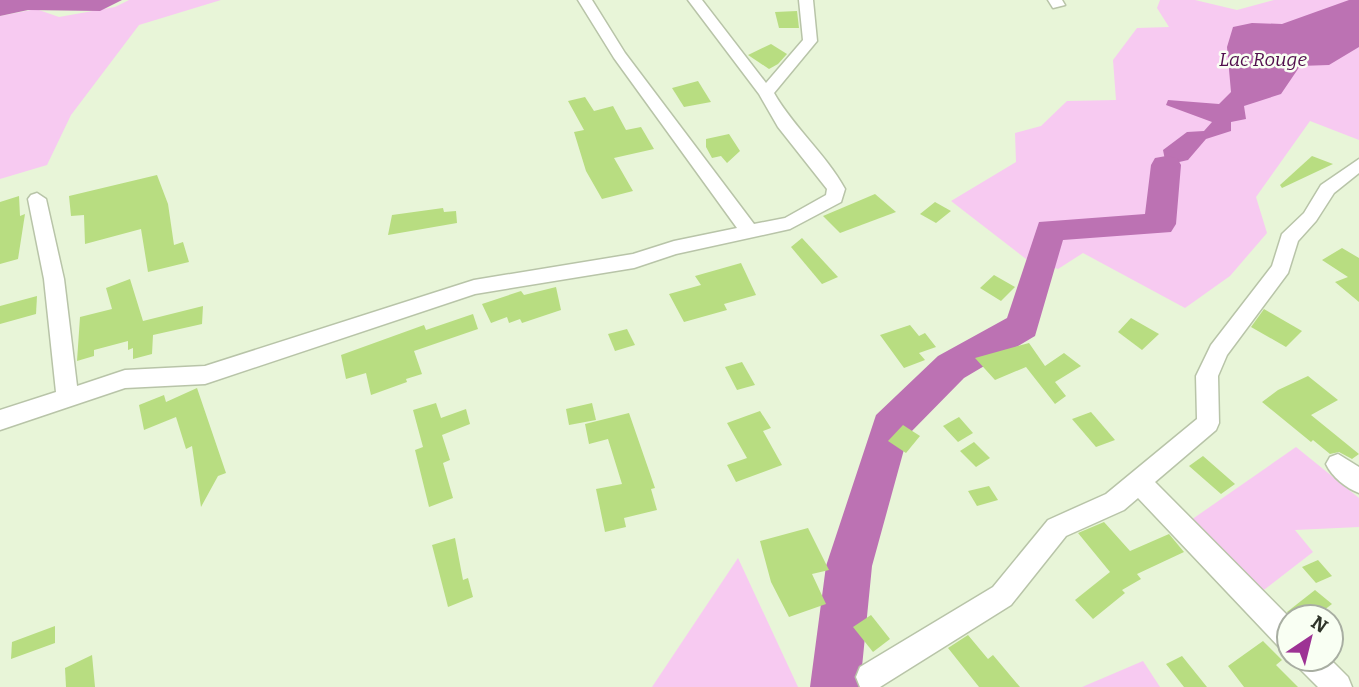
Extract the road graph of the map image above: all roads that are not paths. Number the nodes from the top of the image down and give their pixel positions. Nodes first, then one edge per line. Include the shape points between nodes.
1 (585, 0) edge
2 (695, 0) edge
3 (806, 0) edge
4 (766, 93) junction
5 (1359, 164) edge
6 (37, 199) dead end
7 (750, 232) junction
8 (68, 399) junction
9 (0, 420) edge
10 (1338, 464) dead end
11 (1139, 482) junction
12 (1359, 482) edge
13 (1275, 623) edge
14 (1324, 673) edge
15 (870, 677) dead end
16 (1338, 687) edge

1 - 7 street via 619,55
2 - 4 street
3 - 4 street via 810,41
4 - 7 street via 784,124 829,176 835,198 790,223
5 - 11 street via 1327,189 1310,218 1289,239 1281,268 1218,351 1206,376 1208,424
6 - 8 street via 54,279
7 - 8 street via 634,261 500,280 226,369 125,379
8 - 9 street
10 - 12 street
11 - 13 street
11 - 15 street via 1115,502 1057,528 1002,596
14 - 16 street

